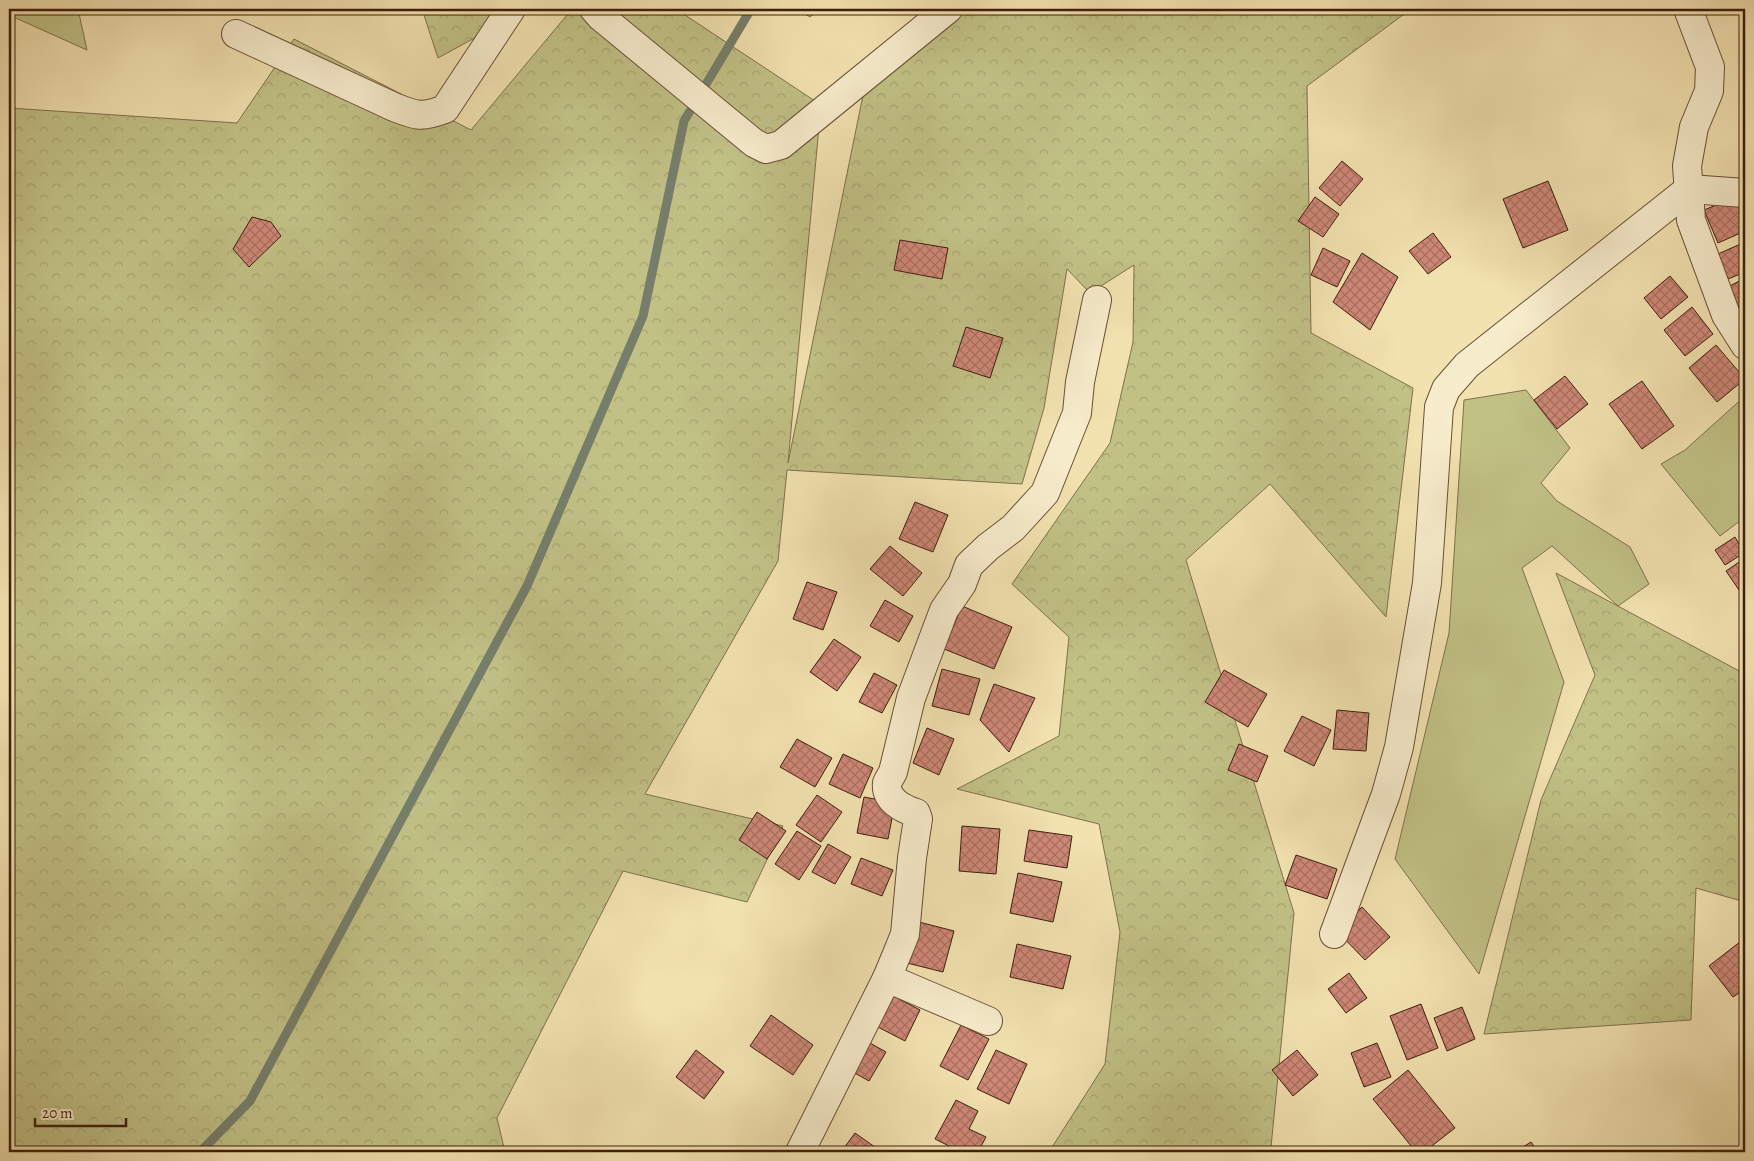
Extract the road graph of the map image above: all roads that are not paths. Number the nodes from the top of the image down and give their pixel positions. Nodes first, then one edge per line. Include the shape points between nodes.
1 (511, 9) edge
2 (948, 9) edge
3 (1688, 9) edge
4 (597, 13) edge
5 (236, 34) dead end
6 (1689, 189) junction
7 (1745, 193) edge
8 (1098, 300) dead end
9 (1745, 345) edge
10 (1334, 934) dead end
11 (887, 978) junction
12 (988, 1021) dead end
13 (800, 1152) edge

1 - 5 street via 445,109 428,116 414,115 394,107
2 - 4 street via 781,145 766,149 754,143
3 - 6 street via 1710,67 1709,91 1694,127 1687,166
6 - 7 street
6 - 9 street via 1691,220 1726,315
6 - 10 street via 1468,365 1446,389 1439,407 1427,583 1399,748 1386,794
8 - 11 street via 1080,382 1077,413 1044,493 1013,528 969,565 962,584 944,610 911,698 888,783 889,794 894,801 916,813 918,819 904,934
11 - 12 street
11 - 13 street

